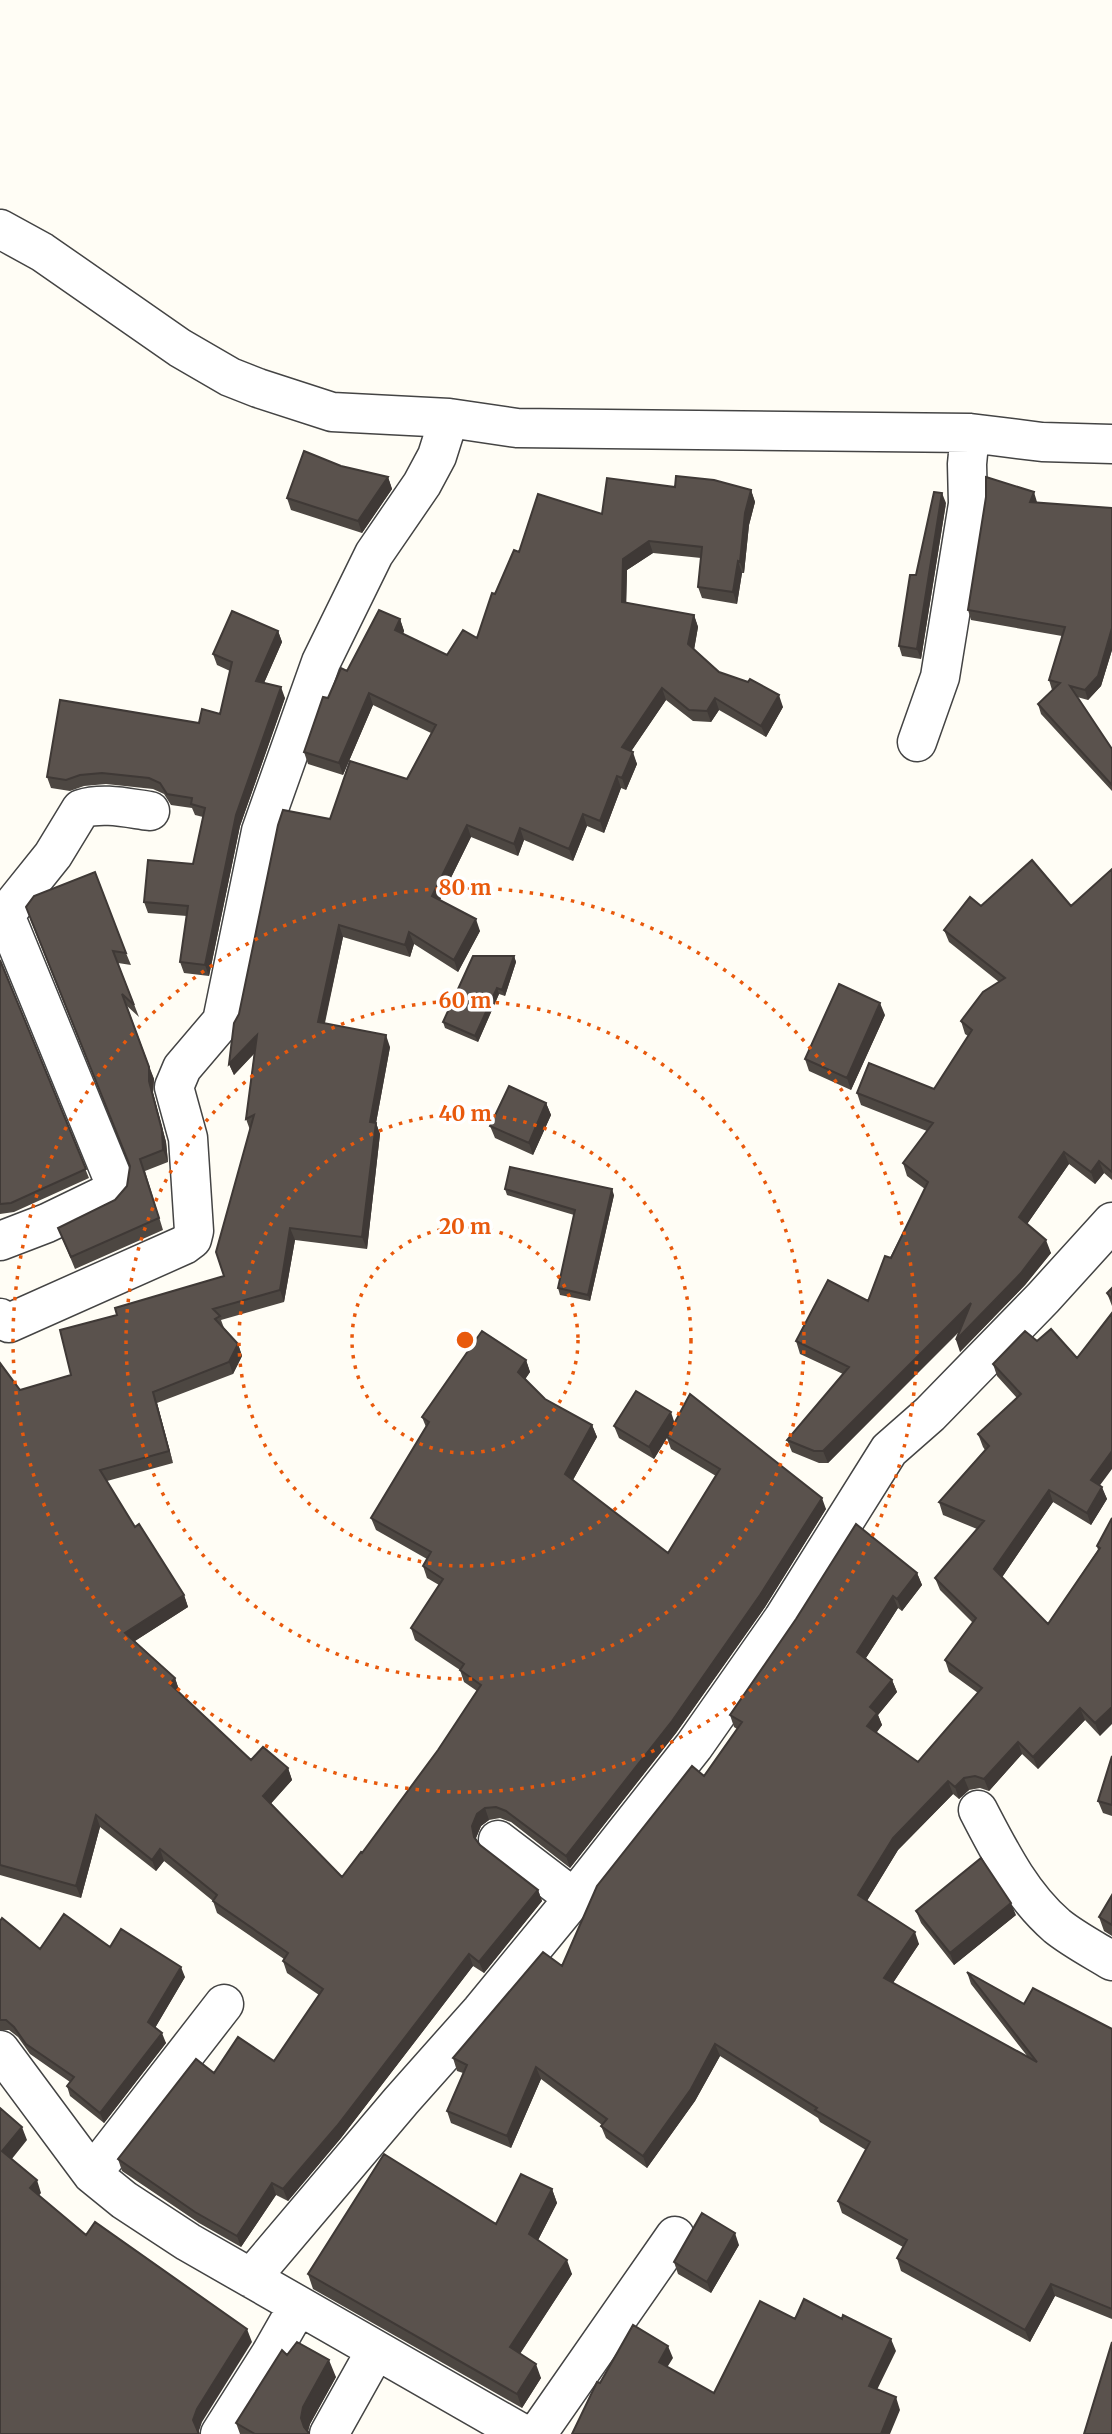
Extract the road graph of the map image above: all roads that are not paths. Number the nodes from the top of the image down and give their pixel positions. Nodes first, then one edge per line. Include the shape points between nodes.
1 (0, 229) edge
2 (449, 418) junction
3 (970, 433) junction
4 (1112, 444) edge
5 (917, 742) dead end
6 (150, 811) dead end
7 (3, 916) edge
8 (1112, 1222) edge
9 (0, 1241) edge
10 (0, 1318) edge
11 (978, 1810) dead end
12 (498, 1840) dead end
13 (575, 1898) junction
14 (1112, 1961) edge
15 (224, 2004) dead end
16 (0, 2050) edge
17 (92, 2174) junction
18 (675, 2236) dead end
19 (251, 2278) junction
20 (298, 2306) junction
21 (376, 2350) junction
22 (523, 2433) edge
23 (220, 2434) edge
24 (329, 2434) edge

1 - 2 street via 230,377 332,412
2 - 3 street via 517,428
2 - 10 street via 438,456 374,554 321,662 261,831 222,1021 182,1068 174,1087 188,1138 192,1239 9,1323
3 - 4 street
3 - 5 street via 968,503 940,677
6 - 7 street via 107,806 81,809 53,855
7 - 9 street via 113,1187 47,1223
8 - 13 street via 1043,1298 889,1450 783,1619 694,1746
11 - 14 street via 1022,1889 1038,1908
12 - 13 street
13 - 19 street
15 - 17 street
16 - 17 street
17 - 19 street via 188,2242
18 - 22 street
19 - 20 street
20 - 21 street
20 - 23 street
21 - 22 street
21 - 24 street

